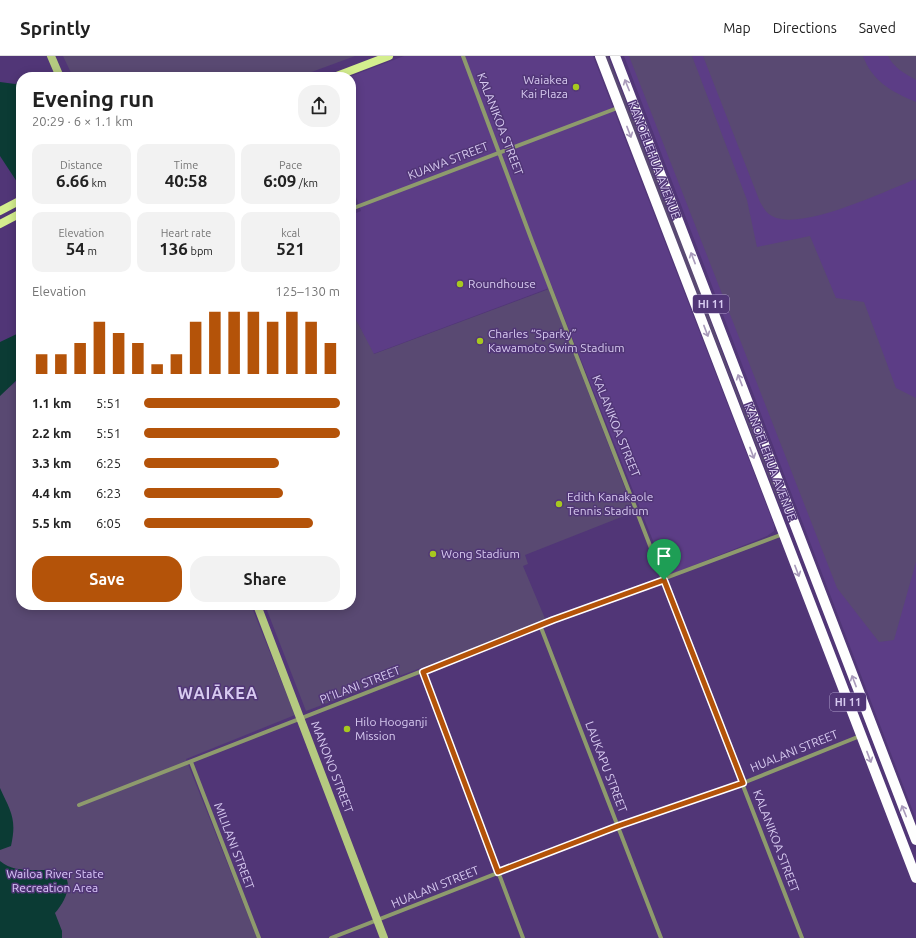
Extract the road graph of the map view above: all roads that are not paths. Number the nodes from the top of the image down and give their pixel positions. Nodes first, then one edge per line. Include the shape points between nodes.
1 (51, 56) edge
2 (389, 56) edge
3 (463, 56) edge
4 (600, 56) edge
5 (615, 56) edge
6 (58, 72) edge
7 (347, 72) edge
8 (620, 107) junction
9 (500, 152) junction
10 (16, 203) edge
11 (356, 208) edge
12 (0, 211) edge
13 (16, 216) edge
14 (0, 224) edge
15 (785, 499) junction
16 (783, 534) junction
17 (803, 547) junction
18 (664, 580) junction
19 (259, 610) edge
20 (540, 625) junction
21 (423, 672) junction
22 (301, 719) junction
23 (861, 736) junction
24 (191, 762) junction
25 (743, 783) junction
26 (79, 805) dead end
27 (618, 826) junction
28 (916, 840) edge
29 (498, 872) junction
30 (916, 878) edge
31 (378, 921) junction
32 (259, 938) edge
33 (331, 938) edge
34 (384, 938) edge
35 (523, 938) edge
36 (661, 938) edge
37 (802, 938) edge

1 - 6 street
2 - 7 main road
3 - 9 street, KALANIKOA STREET
4 - 8 highway, KANOELEHUA AVENUE / HI 11
15 -> 5 highway, KANOELEHUA AVENUE / HI 11
8 - 9 street, KUAWA STREET
8 -> 16 highway, KANOELEHUA AVENUE / HI 11
9 - 11 street, KUAWA STREET
9 - 18 street, KALANIKOA STREET
10 - 12 main road
13 - 14 main road
15 - 16 highway via 786,525
15 - 17 highway, KANOELEHUA AVENUE / HI 11
16 - 17 highway
16 - 18 street, PI‘ILANI STREET
16 -> 23 highway, KANOELEHUA AVENUE / HI 11
28 -> 17 highway, KANOELEHUA AVENUE / HI 11
18 - 20 street, PI‘ILANI STREET
18 - 25 street, KALANIKOA STREET
19 - 22 street, MANONO STREET
20 - 21 street, PI‘ILANI STREET
20 - 27 street, LAUKAPU STREET
21 - 22 street, PI‘ILANI STREET
21 - 29 street
22 - 24 street, PI‘ILANI STREET
22 - 31 street, MANONO STREET
23 - 25 street, HUALANI STREET
23 -> 30 highway, KANOELEHUA AVENUE / HI 11
24 - 26 street, PI‘ILANI STREET
24 - 32 street, MILILANI STREET
25 - 27 street, HUALANI STREET
25 - 37 street, KALANIKOA STREET
27 - 29 street, HUALANI STREET
27 - 36 street, LAUKAPU STREET
29 - 31 street, HUALANI STREET
29 - 35 street
31 - 33 street, HUALANI STREET
31 - 34 street, MANONO STREET

